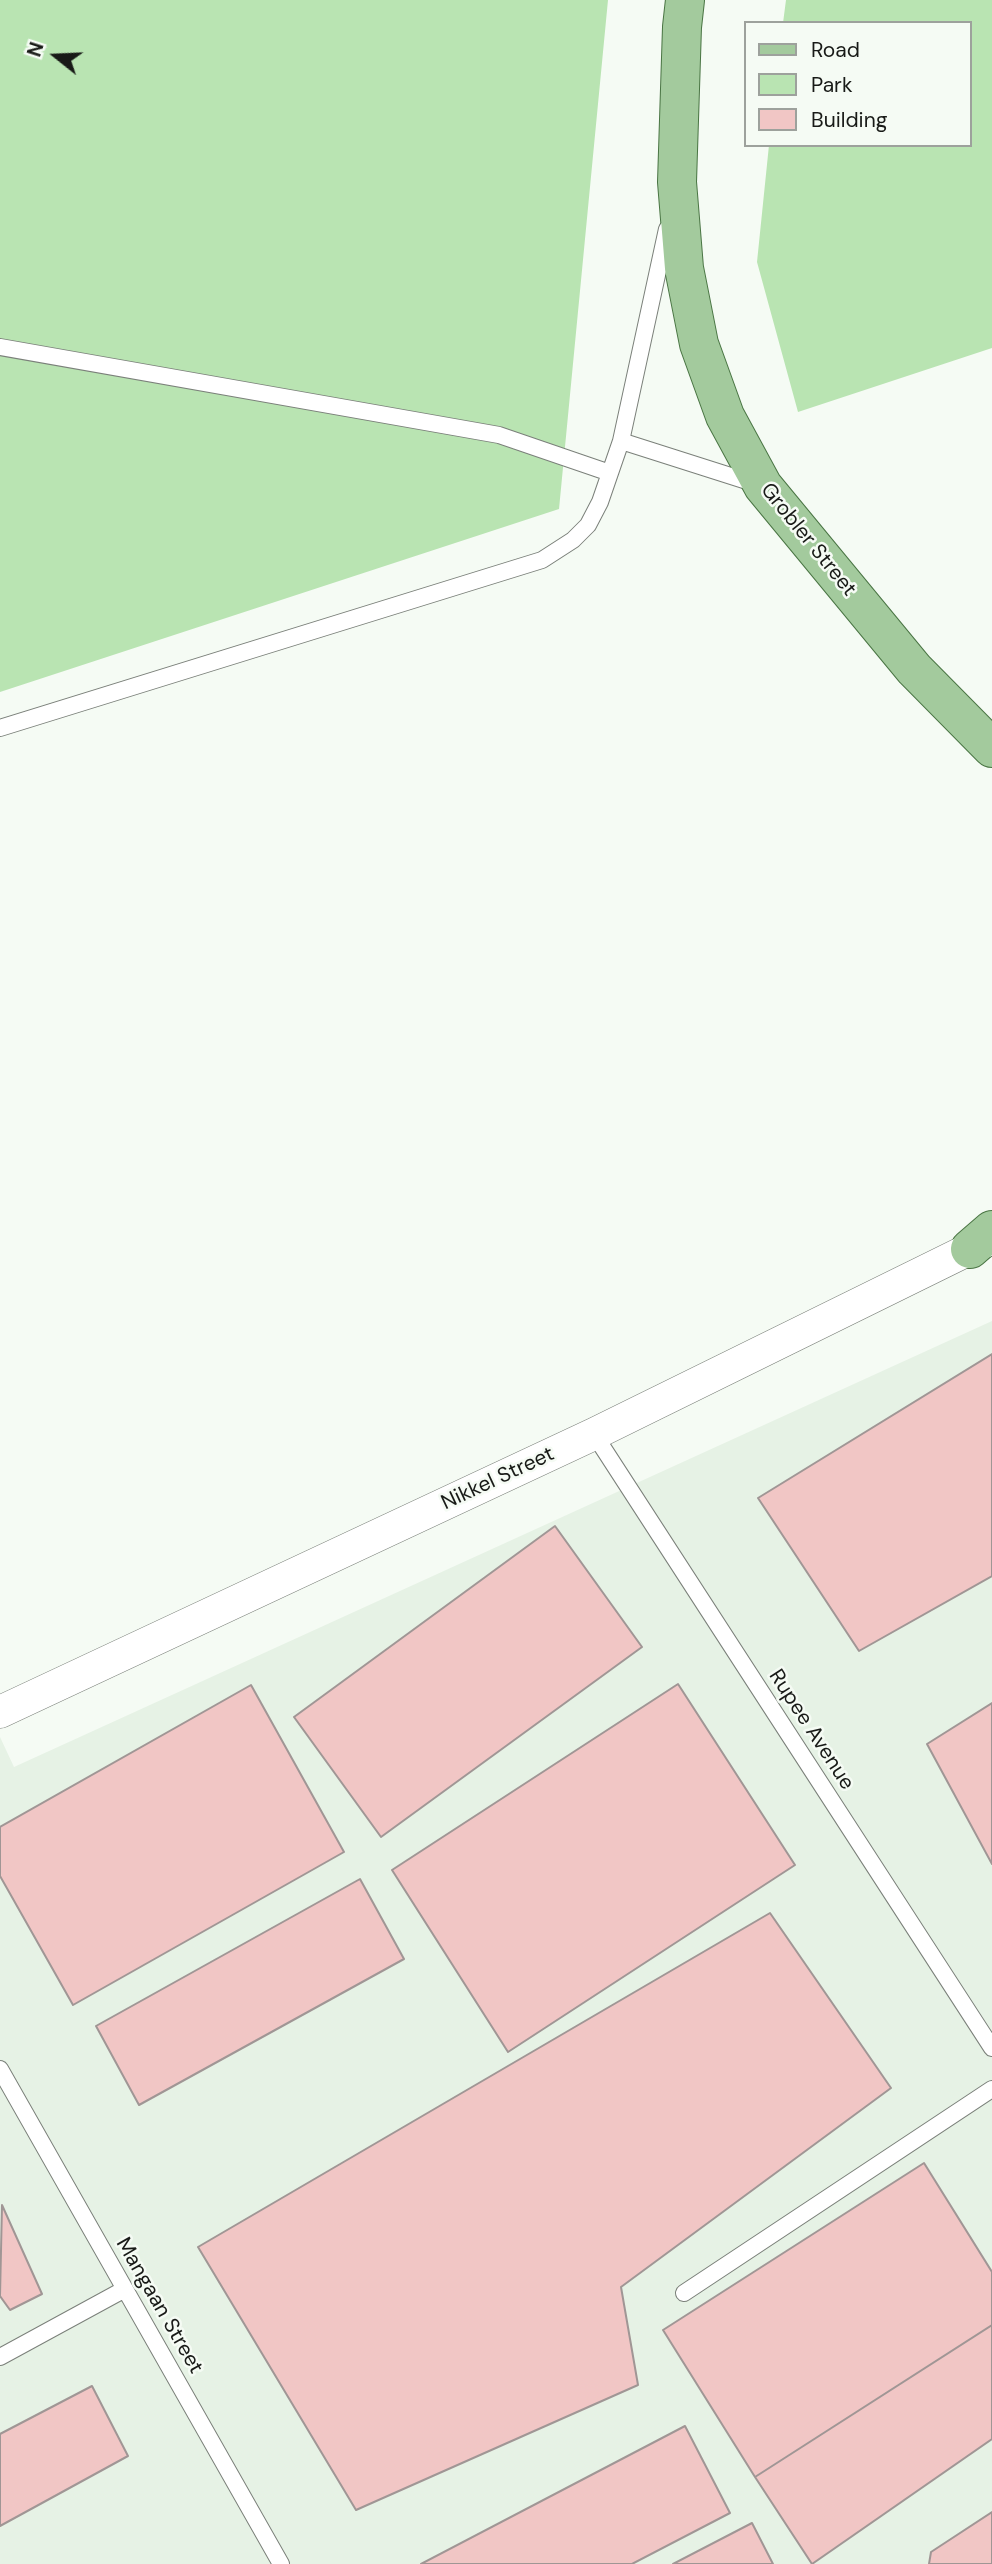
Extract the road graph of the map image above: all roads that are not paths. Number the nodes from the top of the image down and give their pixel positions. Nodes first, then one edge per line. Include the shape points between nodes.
1 (685, 0) edge
2 (677, 182) junction
3 (0, 346) edge
4 (621, 442) junction
5 (610, 473) junction
6 (762, 486) junction
7 (0, 728) edge
8 (992, 748) edge
9 (985, 1239) edge
10 (594, 1434) junction
11 (0, 1712) edge
12 (992, 2048) edge
13 (0, 2069) edge
14 (992, 2089) edge
15 (125, 2290) junction
16 (684, 2293) dead end
17 (0, 2357) edge
18 (281, 2564) edge

1 - 2 main road, Grobler Street
2 - 4 lane
2 - 6 main road, Grobler Street via 684,268 699,344 725,416
3 - 5 lane via 499,435
4 - 5 lane
4 - 6 lane
5 - 7 lane via 588,525 542,560
6 - 8 main road, Grobler Street via 914,669
9 - 10 street, Nikkel Street
10 - 11 street, Nikkel Street
10 - 12 lane, Rupee Avenue
13 - 15 lane, Mangaan Street
14 - 16 lane
15 - 17 lane
15 - 18 lane, Mangaan Street

